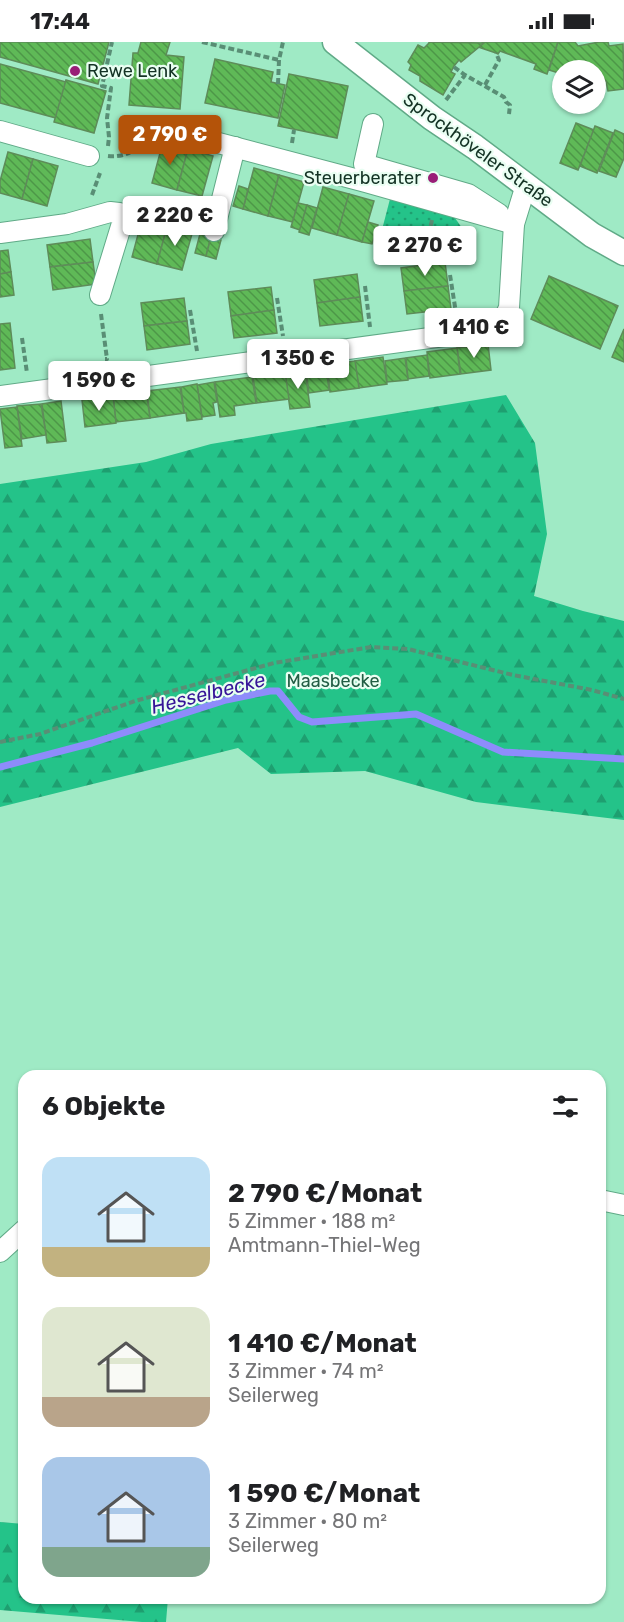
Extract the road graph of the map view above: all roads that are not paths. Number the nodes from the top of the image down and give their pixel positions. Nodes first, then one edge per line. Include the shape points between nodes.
1 (335, 42) edge
2 (373, 124) dead end
3 (169, 130) road end
4 (0, 131) edge
5 (236, 147) junction
6 (99, 160) road end
7 (526, 185) junction
8 (513, 224) junction
9 (214, 231) road end
10 (0, 233) edge
11 (624, 254) edge
12 (100, 295) road end
13 (0, 396) edge
14 (606, 1201) edge
15 (624, 1205) edge
16 (18, 1236) edge
17 (0, 1252) edge

1 - 7 street, Sprockhöveler Straße
2 - 8 street via 364,164 468,194
3 - 5 street
4 - 6 street
5 - 8 street
5 - 9 street
7 - 8 street
7 - 11 street, Sprockhöveler Straße
8 - 13 street via 509,308 502,322 489,330
10 - 12 street via 119,213 123,220
14 - 15 street
16 - 17 street

